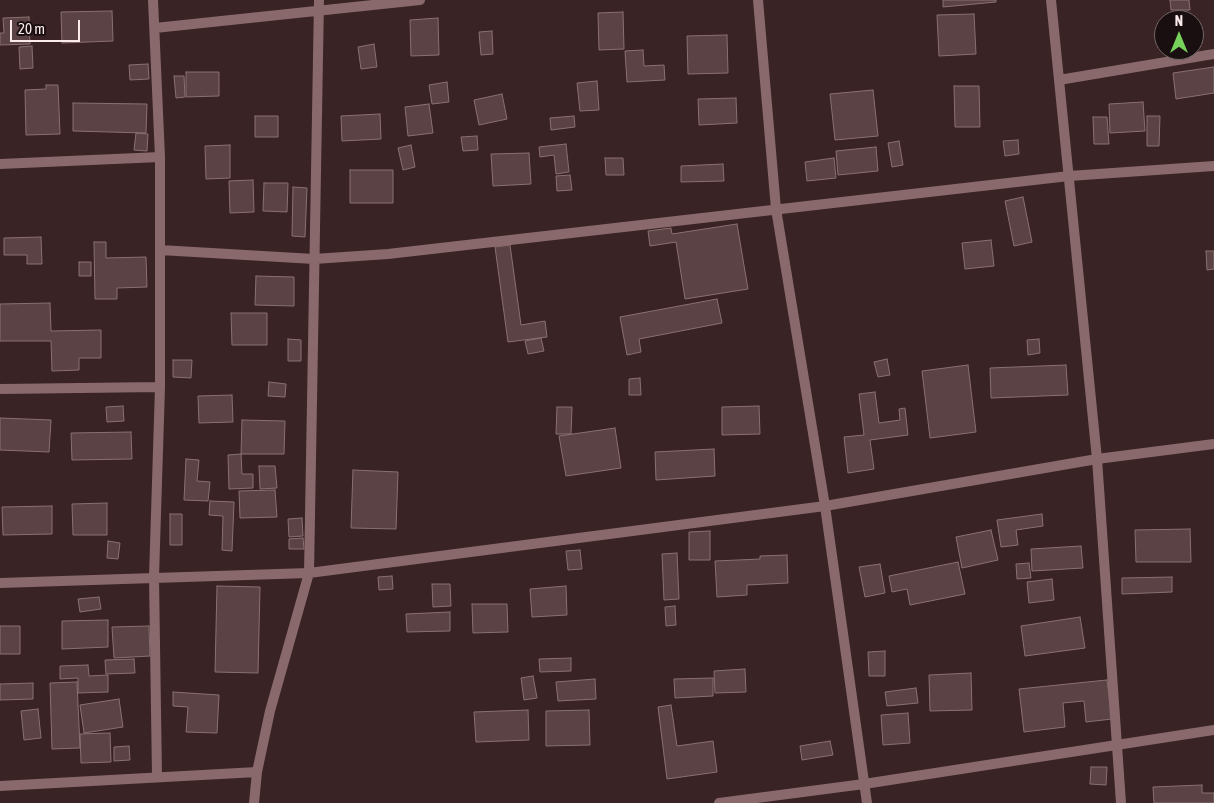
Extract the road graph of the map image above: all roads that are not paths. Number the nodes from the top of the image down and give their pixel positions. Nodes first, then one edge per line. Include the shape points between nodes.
1 (153, 0) edge
2 (319, 0) edge
3 (420, 0) edge
4 (758, 0) edge
5 (1051, 0) edge
6 (319, 12) junction
7 (155, 28) junction
8 (1214, 54) edge
9 (1059, 80) junction
10 (160, 157) junction
11 (0, 164) edge
12 (1214, 166) edge
13 (1069, 176) junction
14 (776, 209) junction
15 (160, 250) junction
16 (314, 258) junction
17 (160, 387) junction
18 (0, 389) edge
19 (1214, 444) edge
20 (1097, 459) junction
21 (825, 506) junction
22 (309, 573) junction
23 (154, 577) junction
24 (0, 582) edge
25 (1214, 730) edge
26 (1117, 745) junction
27 (257, 772) junction
28 (157, 777) junction
29 (864, 784) junction
30 (0, 786) edge
31 (254, 803) edge
32 (718, 803) edge
33 (867, 803) edge
34 (1121, 803) edge

1 - 7 street
2 - 6 street
3 - 6 street
4 - 14 street
5 - 9 street
6 - 7 street
6 - 16 street
7 - 10 street
8 - 9 street
9 - 13 street
10 - 11 street
10 - 15 street
12 - 13 street
13 - 14 street
13 - 20 street
14 - 16 street via 388,254
14 - 21 street
15 - 16 street
15 - 17 street
16 - 22 street
17 - 18 street
17 - 23 street
19 - 20 street
20 - 21 street
20 - 26 street
21 - 22 street
21 - 29 street
22 - 23 street
22 - 27 street via 270,711
23 - 24 street
23 - 28 street
25 - 26 street
26 - 29 street
26 - 34 street
27 - 28 street
27 - 31 street
28 - 30 street
29 - 32 street
29 - 33 street

